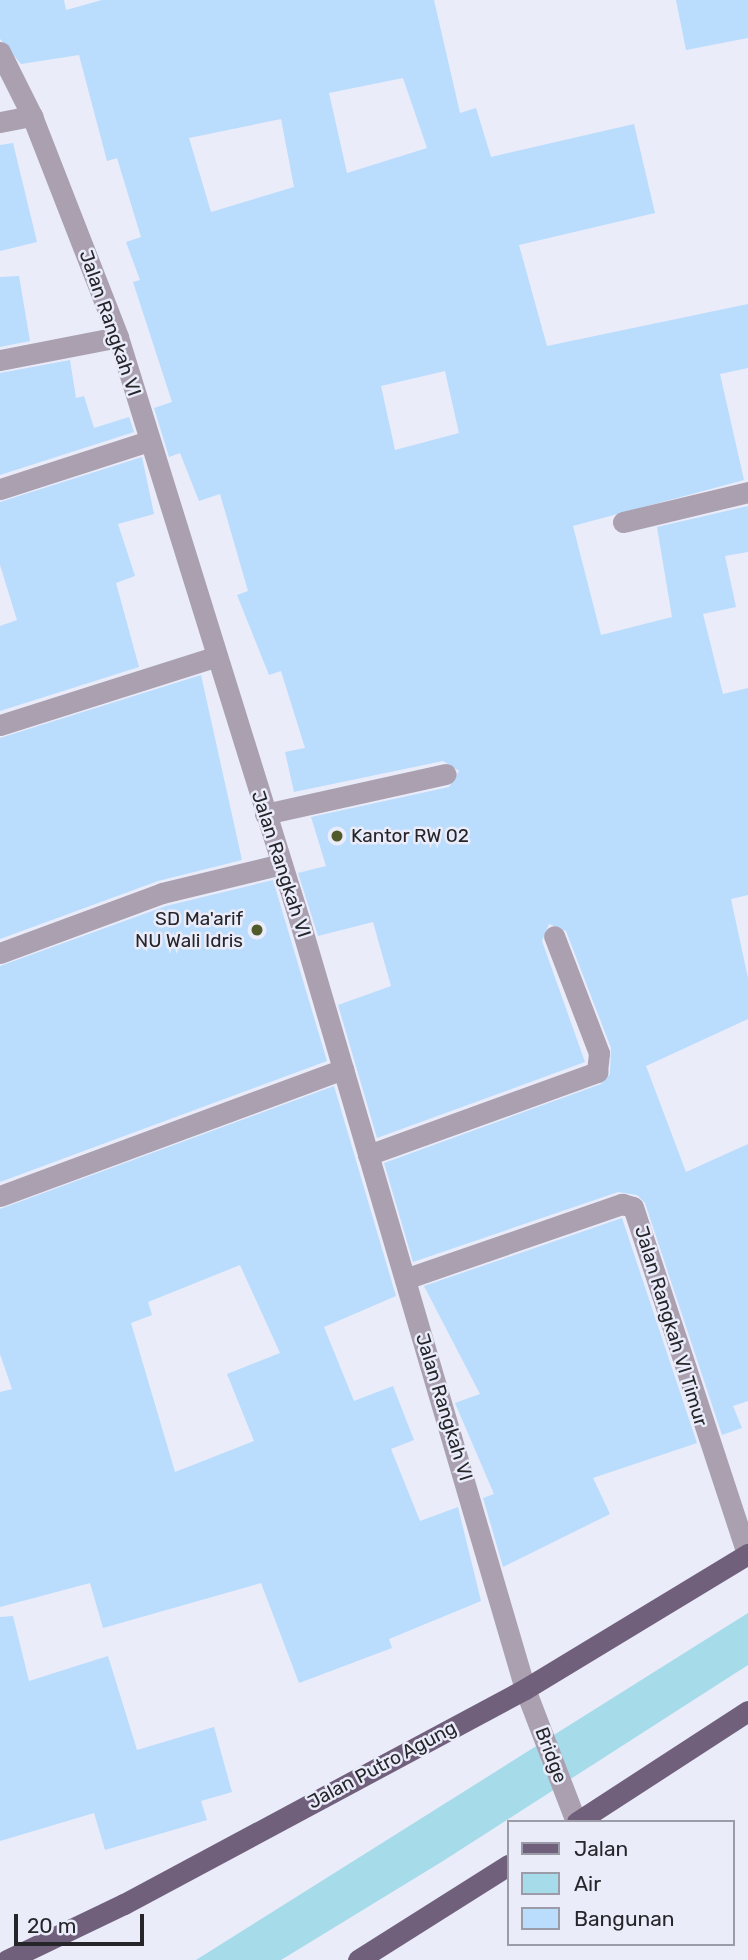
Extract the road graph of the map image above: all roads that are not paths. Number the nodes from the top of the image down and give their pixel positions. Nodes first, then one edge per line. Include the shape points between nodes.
1 (0, 52) edge
2 (32, 116) junction
3 (0, 122) edge
4 (118, 337) junction
5 (0, 360) edge
6 (149, 441) junction
7 (0, 489) edge
8 (748, 492) edge
9 (623, 522) dead end
10 (215, 657) junction
11 (0, 725) edge
12 (446, 774) dead end
13 (265, 814) junction
14 (282, 864) junction
15 (554, 936) dead end
16 (0, 953) edge
17 (343, 1069) junction
18 (368, 1155) junction
19 (0, 1196) edge
20 (405, 1279) junction
21 (748, 1554) edge
22 (525, 1689) junction
23 (748, 1711) edge
24 (576, 1820) edge
25 (580, 1820) edge
26 (506, 1866) edge
27 (7, 1960) edge
28 (358, 1960) edge

1 - 2 street, Jalan Rangkah VI
2 - 3 street
2 - 4 street, Jalan Rangkah VI
4 - 5 street
4 - 6 street, Jalan Rangkah VI
6 - 7 street
6 - 10 street, Jalan Rangkah VI
8 - 9 street
10 - 11 street
10 - 13 street, Jalan Rangkah VI
12 - 13 street
13 - 14 street, Jalan Rangkah VI
14 - 16 street via 162,893
14 - 17 street, Jalan Rangkah VI
15 - 18 street via 599,1053 597,1072
17 - 18 street, Jalan Rangkah VI
17 - 19 street
18 - 20 street, Jalan Rangkah VI
20 - 21 street, Jalan Rangkah VI Timur via 622,1204 633,1207
20 - 22 street, Jalan Rangkah VI
21 - 22 main road, Jalan Putro Agung
22 - 24 street, Bridge
22 - 27 main road, Jalan Putro Agung via 124,1904
23 - 25 main road
26 - 28 main road

